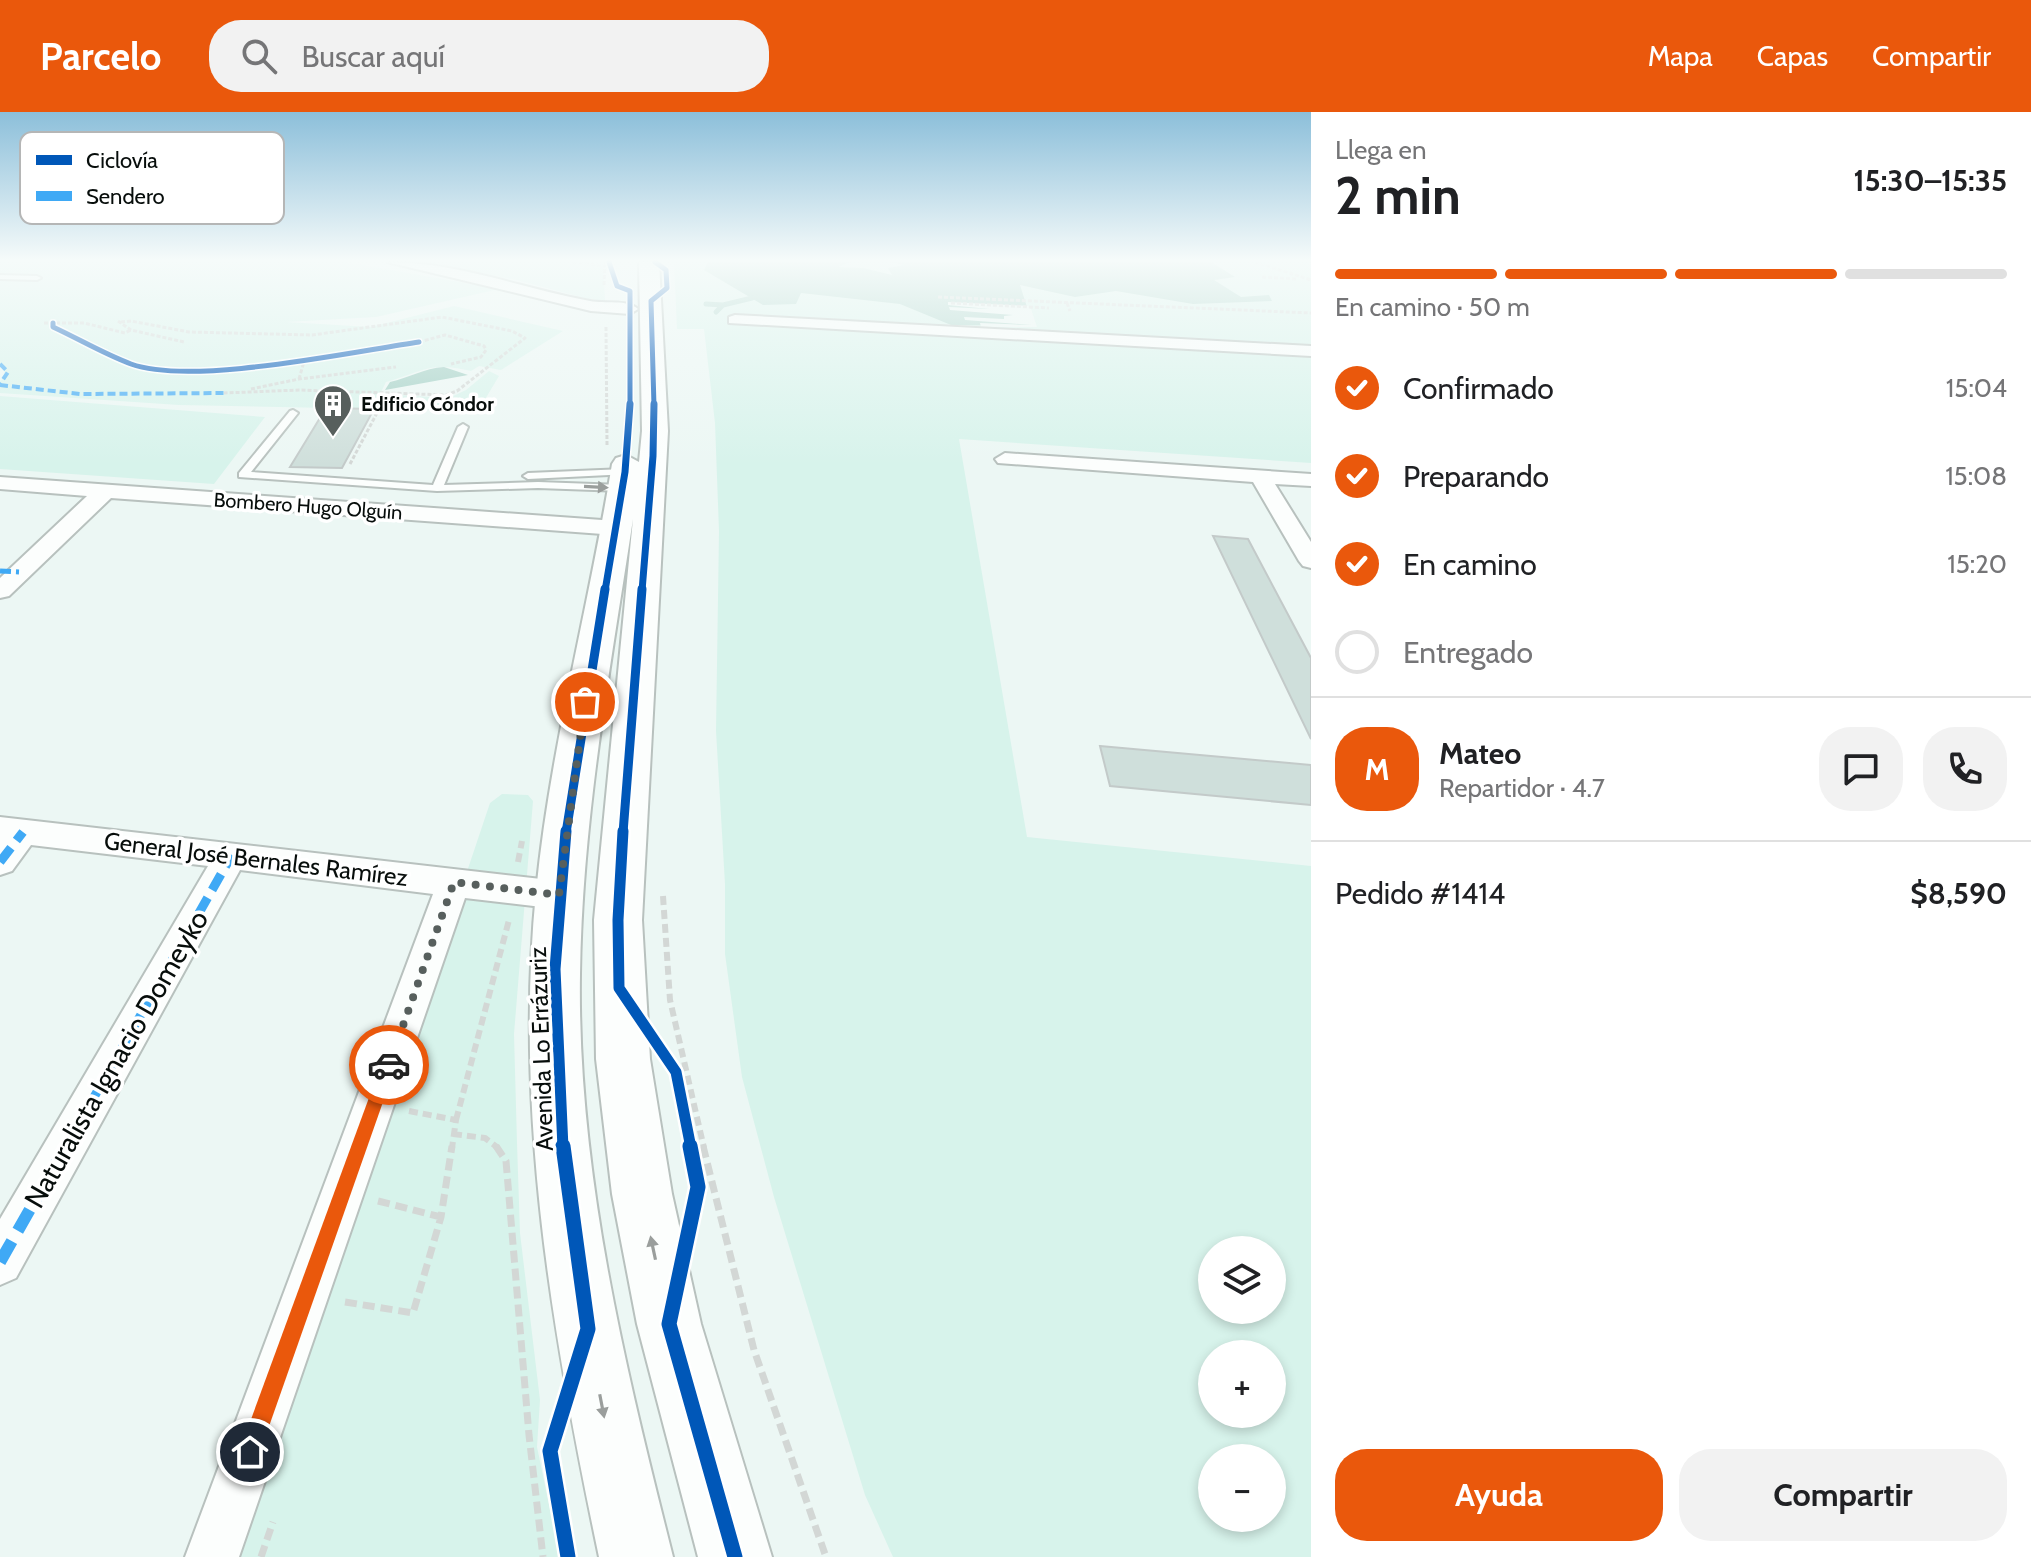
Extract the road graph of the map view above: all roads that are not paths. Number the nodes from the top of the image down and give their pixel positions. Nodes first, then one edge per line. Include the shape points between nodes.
1 (623, 329) edge
2 (631, 329) edge
3 (888, 329) edge
4 (1311, 351) edge
5 (293, 413) dead end
6 (463, 427) dead end
7 (1005, 459) dead end
8 (1260, 477) junction
9 (1311, 480) edge
10 (0, 483) edge
11 (475, 487) junction
12 (437, 488) junction
13 (615, 490) junction
14 (105, 491) junction
15 (1311, 561) edge
16 (10, 572) edge
17 (0, 591) edge
18 (12, 831) edge
19 (232, 855) junction
20 (0, 862) edge
21 (454, 882) junction
22 (559, 895) junction
23 (0, 1262) edge
24 (212, 1557) edge
25 (636, 1557) edge
26 (735, 1557) edge

1 - 13 main road, Avenida Lo Errázuriz via 630,401
26 -> 2 main road, Avenida Lo Errázuriz via 666,1312 623,1059 618,920 655,431
3 - 4 street
5 - 12 lane via 243,475
6 - 12 lane
7 - 8 street
8 - 9 street
8 - 15 street
10 - 14 street, Bombero Hugo Olguín
11 - 12 lane
11 -> 13 lane
11 - 13 lane via 536,475
13 - 14 street, Bombero Hugo Olguín
13 - 22 main road, Avenida Lo Errázuriz
14 - 16 street
16 - 17 street
18 - 19 street, General José Bernales Ramírez
18 - 20 street
19 - 21 street, General José Bernales Ramírez
19 - 23 street, Naturalista Ignacio Domeyko
21 - 22 street, General José Bernales Ramírez
21 - 24 street
22 -> 25 main road, Avenida Lo Errázuriz via 556,1045 563,1144 588,1329

